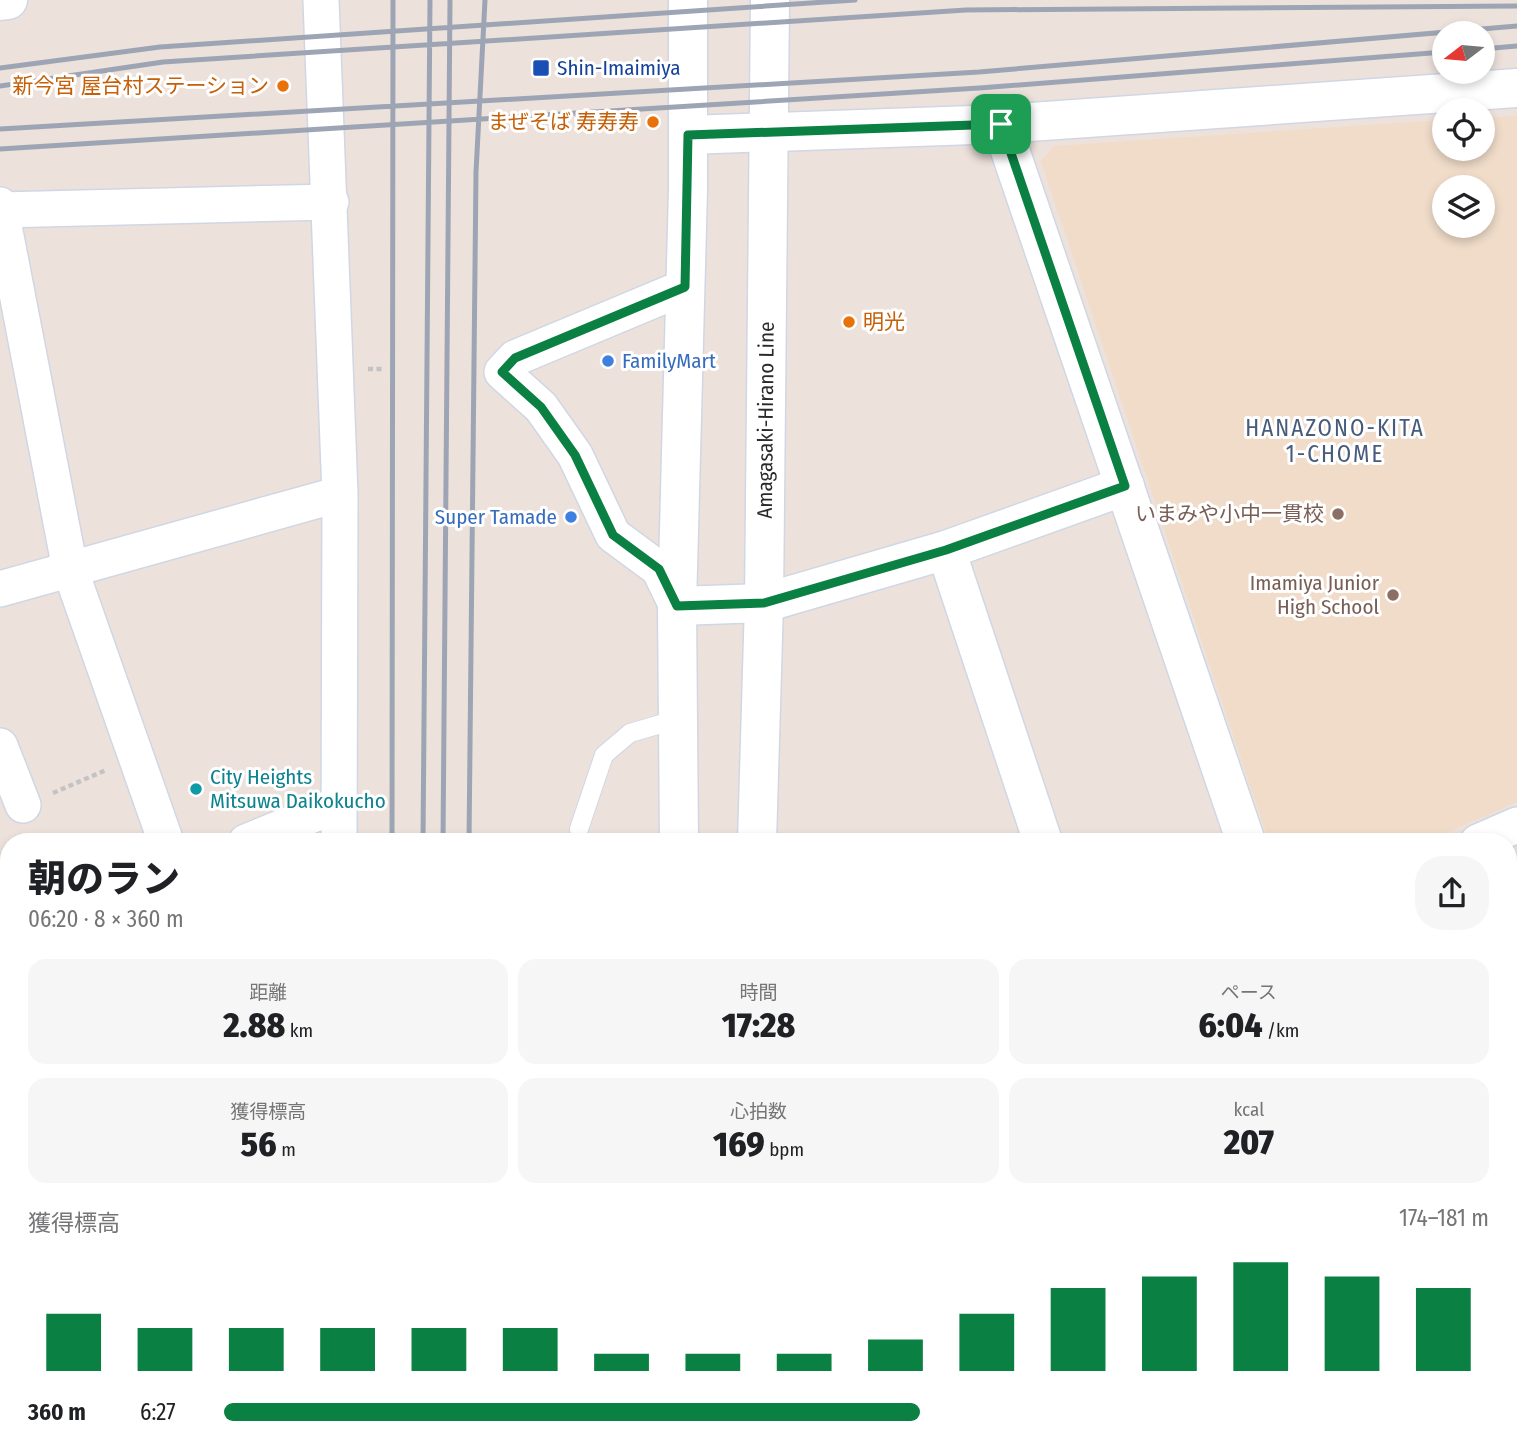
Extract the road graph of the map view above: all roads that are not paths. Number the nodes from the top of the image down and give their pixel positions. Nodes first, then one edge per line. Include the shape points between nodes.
1 (8, 0) edge
2 (321, 0) edge
3 (688, 0) edge
4 (770, 0) edge
5 (0, 1) edge
6 (1517, 88) edge
7 (1001, 124) junction
8 (770, 133) junction
9 (688, 135) junction
10 (331, 202) junction
11 (1, 208) edge
12 (685, 287) junction
13 (1125, 486) junction
14 (340, 494) junction
15 (946, 550) junction
16 (70, 569) junction
17 (0, 589) edge
18 (764, 603) junction
19 (677, 606) junction
20 (678, 719) junction
21 (0, 746) edge
22 (339, 804) junction
23 (23, 805) road end
24 (1517, 825) edge
25 (579, 829) dead end
26 (163, 833) edge
27 (268, 833) edge
28 (339, 833) edge
29 (679, 833) edge
30 (757, 833) edge
31 (1040, 833) edge
32 (1243, 833) edge
33 (1499, 833) edge

1 - 5 street
2 - 10 street
3 - 9 street
4 - 8 street, Amagasaki-Hirano Line
6 - 7 street
7 - 8 street
7 - 13 street
8 - 9 street
8 - 18 street, Amagasaki-Hirano Line
9 - 12 street
10 - 11 street
10 - 14 street
11 - 16 street
12 - 19 street
12 - 19 street via 515,358 502,372 541,407 575,455 613,535 659,569
13 - 15 street
13 - 32 street
14 - 16 street
14 - 22 street
15 - 18 street
15 - 31 street
16 - 17 street
16 - 26 street
18 - 19 street
18 - 30 street, Amagasaki-Hirano Line
19 - 20 street
20 - 25 lane via 630,733 604,755
20 - 29 street
21 - 23 street
22 - 27 street
22 - 28 street
24 - 33 street

